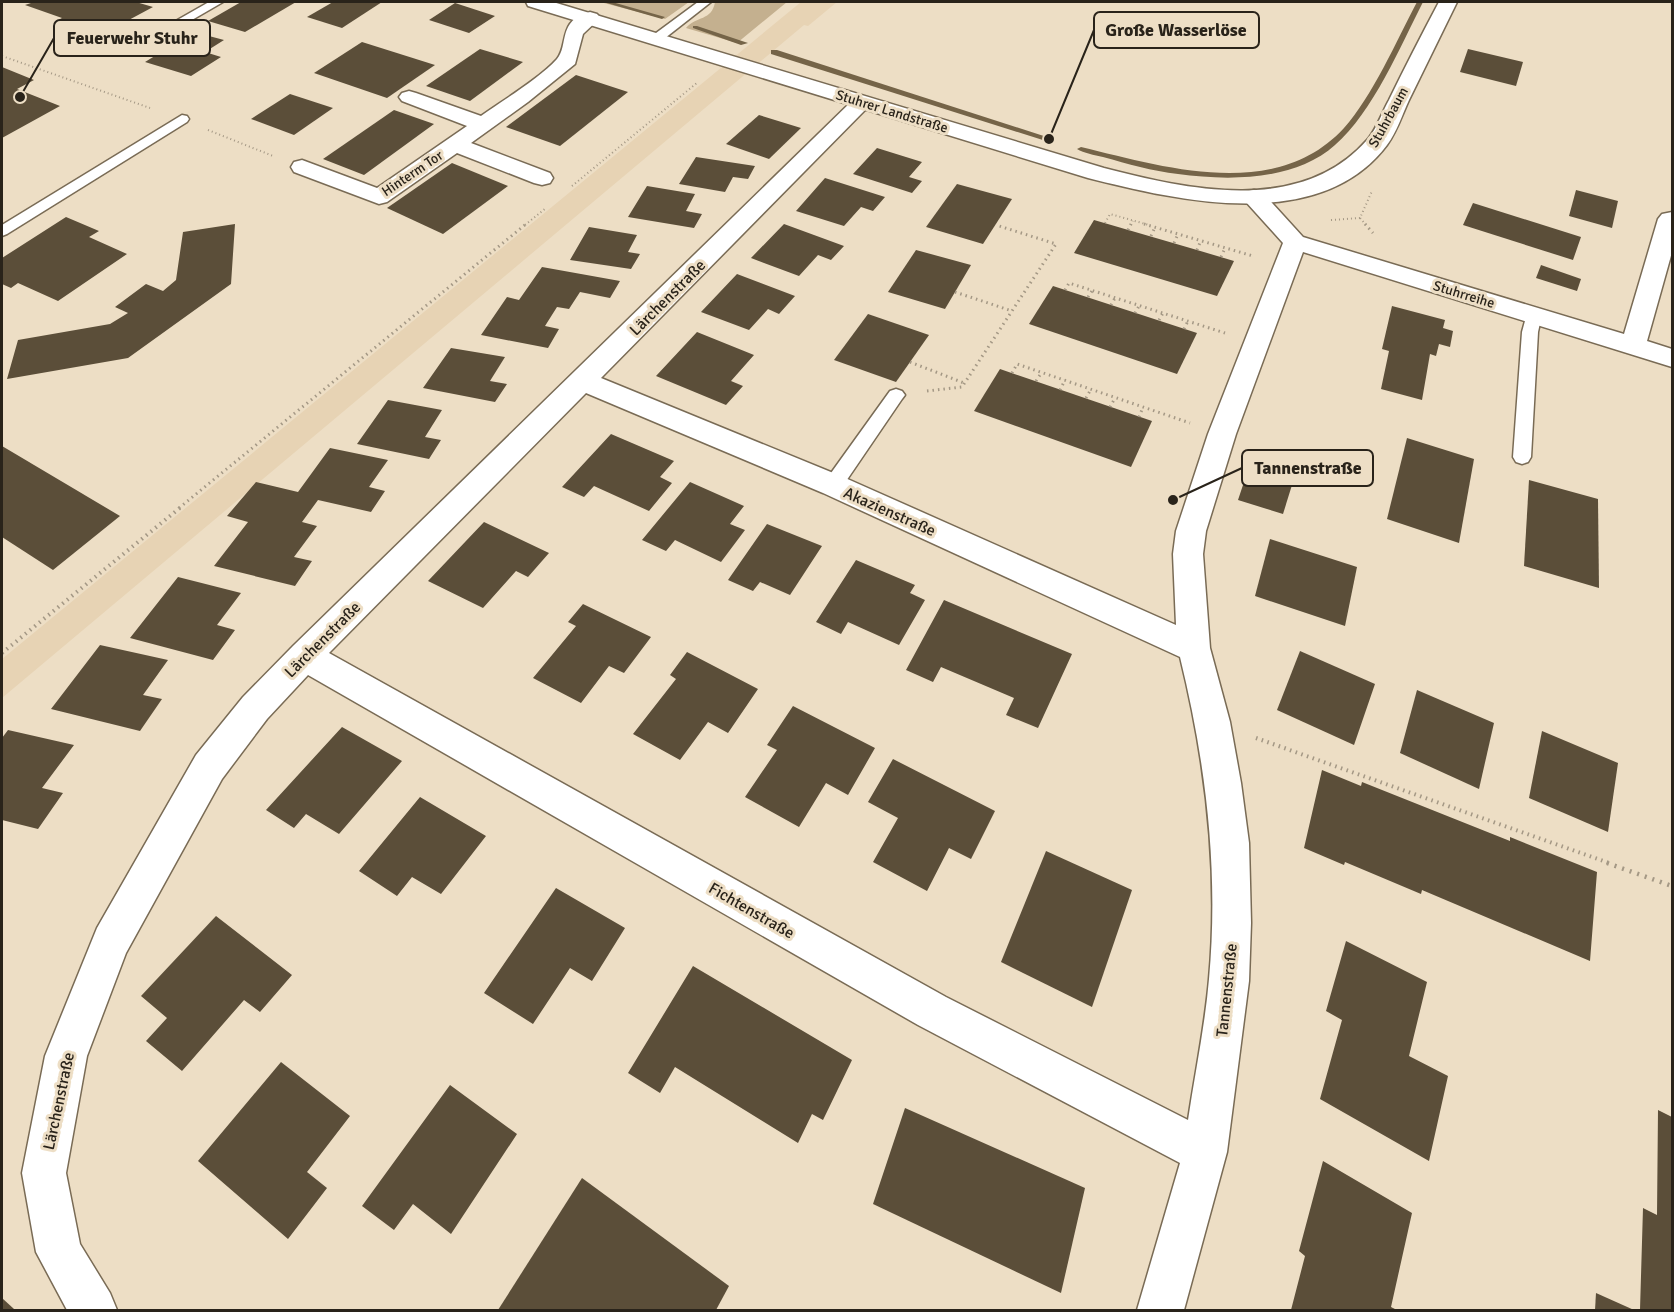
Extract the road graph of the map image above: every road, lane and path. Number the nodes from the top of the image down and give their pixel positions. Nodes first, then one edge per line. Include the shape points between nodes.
1 (217, 2) edge
2 (535, 2) edge
3 (705, 2) edge
4 (1448, 2) edge
5 (590, 18) junction
6 (656, 39) junction
7 (143, 43) dead end
8 (724, 60) junction
9 (409, 97) dead end
10 (862, 102) junction
11 (182, 119) dead end
12 (482, 124) junction
13 (455, 144) junction
14 (1363, 160) junction
15 (302, 167) dead end
16 (542, 178) dead end
17 (567, 190) dead end
18 (1254, 197) junction
19 (549, 205) dead end
20 (1670, 219) dead end
21 (1133, 221) junction
22 (1105, 223) dead end
23 (996, 225) dead end
24 (1155, 227) junction
25 (1128, 230) dead end
26 (2, 231) edge
27 (1178, 234) junction
28 (1151, 236) dead end
29 (1201, 240) junction
30 (1174, 243) dead end
31 (1225, 248) junction
32 (1197, 250) dead end
33 (1290, 254) junction
34 (1221, 257) dead end
35 (1411, 278) junction
36 (1065, 290) dead end
37 (1092, 291) junction
38 (955, 292) dead end
39 (1088, 297) dead end
40 (1115, 298) junction
41 (1111, 305) dead end
42 (1139, 306) junction
43 (1012, 311) junction
44 (1136, 313) dead end
45 (1162, 313) junction
46 (1534, 314) junction
47 (1159, 320) dead end
48 (1188, 321) junction
49 (1184, 328) dead end
50 (1257, 344) junction
51 (1633, 346) junction
52 (1672, 358) edge
53 (910, 362) dead end
54 (1042, 372) junction
55 (1012, 373) dead end
56 (1065, 380) junction
57 (582, 381) junction
58 (1036, 381) dead end
59 (964, 383) junction
60 (1091, 389) junction
61 (1060, 390) dead end
62 (896, 395) joint
63 (1086, 398) dead end
64 (1115, 398) junction
65 (1110, 407) dead end
66 (1143, 407) junction
67 (1139, 417) dead end
68 (1222, 434) junction
69 (1522, 457) dead end
70 (832, 485) junction
71 (1194, 648) junction
72 (2, 653) edge
73 (305, 656) junction
74 (1213, 722) junction
75 (1672, 886) edge
76 (1205, 1152) junction
77 (93, 1311) edge
78 (1161, 1311) edge

1 - 7 lane
2 - 5 street, Stuhrer Landstraße
3 - 6 lane
4 - 14 street, Stuhrbaum via 1378,142
5 - 6 street, Stuhrer Landstraße
5 - 12 street, Hinterm Tor via 574,32 568,60 522,98
6 - 8 street, Stuhrer Landstraße
8 - 10 street, Stuhrer Landstraße
8 - 17 path
9 - 12 street
10 - 18 street, Stuhrer Landstraße via 1135,183 1182,193
10 - 57 street, Lärchenstraße
11 - 26 lane
12 - 13 street, Hinterm Tor
13 - 15 street, Hinterm Tor via 379,197
13 - 16 street, Hinterm Tor
14 - 18 street, Stuhrbaum via 1306,190
14 - 35 path via 1384,165 1360,218
18 - 33 street via 1270,216
19 - 72 path
20 - 51 street
21 - 22 path via 1110,214
21 - 24 path
21 - 25 path
23 - 43 path via 1056,244
24 - 27 path
24 - 28 path
27 - 29 path
27 - 30 path
29 - 31 path
29 - 32 path
31 - 33 path
31 - 34 path
33 - 35 street, Stuhrreihe
33 - 50 street, Tannenstraße
35 - 46 street, Stuhrreihe
36 - 37 path via 1069,283
37 - 39 path
37 - 40 path
38 - 43 path
40 - 41 path
40 - 42 path
42 - 44 path
42 - 45 path
43 - 59 path
45 - 47 path
45 - 48 path
46 - 51 street, Stuhrreihe
46 - 69 lane
48 - 49 path
48 - 50 path
50 - 68 street, Tannenstraße
51 - 52 street, Stuhrreihe
53 - 59 path
54 - 55 path via 1017,364
54 - 56 path
54 - 58 path
56 - 60 path
56 - 61 path
57 - 70 street, Akazienstraße
57 - 73 street, Lärchenstraße
59 - 62 path via 962,387
60 - 63 path
60 - 64 path
62 - 70 lane
64 - 65 path
64 - 66 path
66 - 67 path
66 - 68 path
68 - 71 street, Tannenstraße via 1191,531 1188,554
70 - 71 street, Akazienstraße
71 - 74 street, Tannenstraße
73 - 76 street, Fichtenstraße via 932,1011
73 - 77 street, Lärchenstraße via 255,708 209,767 111,942 66,1056 44,1173 59,1252
74 - 75 path
74 - 76 street, Tannenstraße via 1230,843 1232,922 1229,981
76 - 78 street, Tannenstraße

